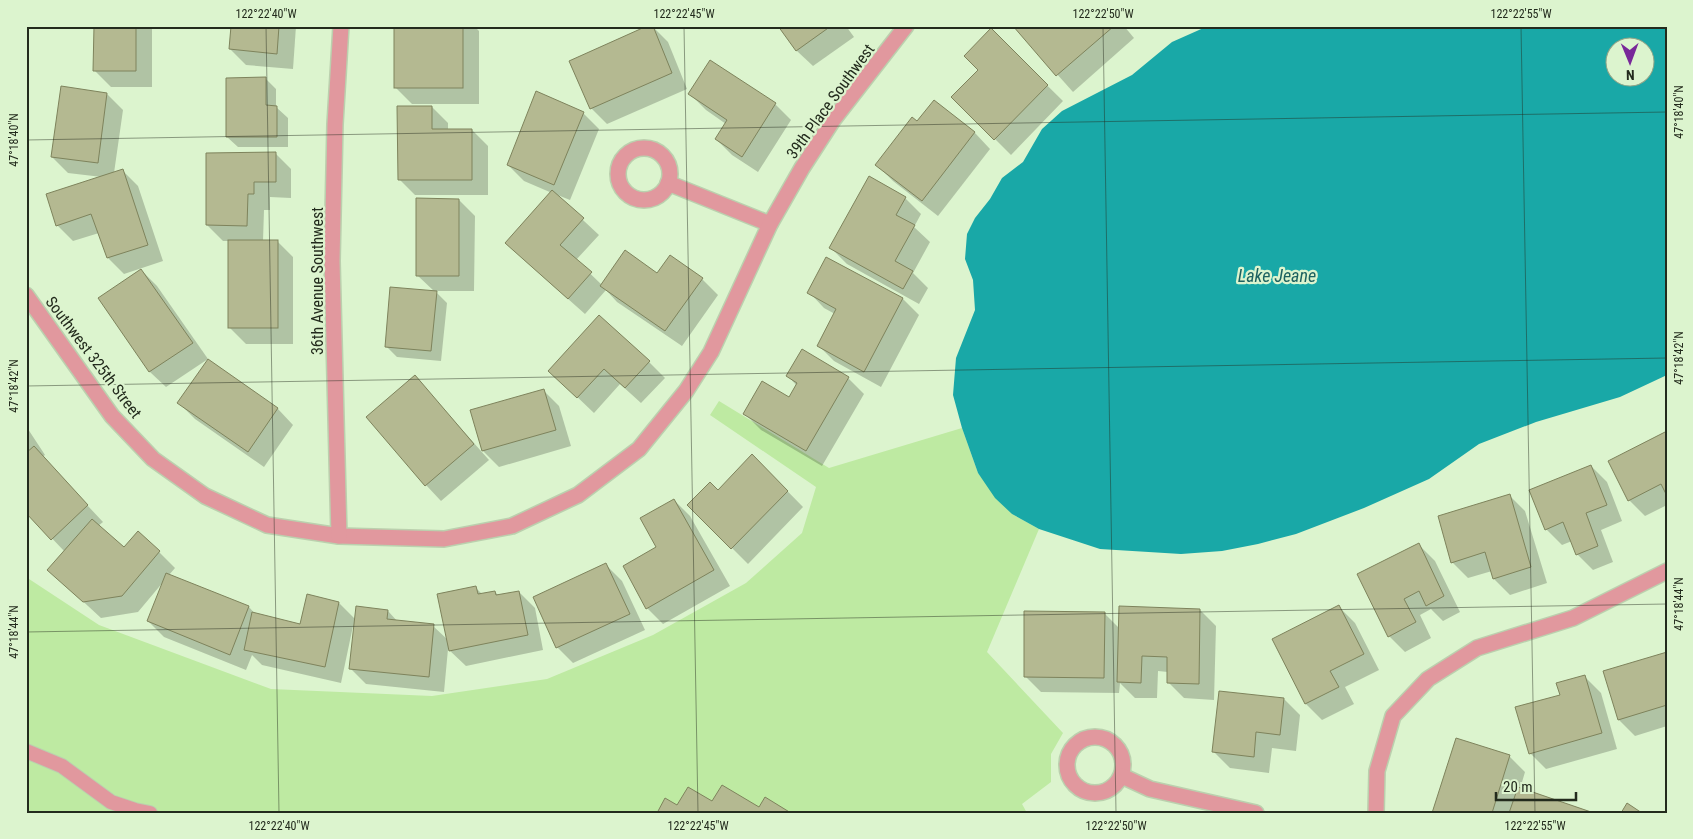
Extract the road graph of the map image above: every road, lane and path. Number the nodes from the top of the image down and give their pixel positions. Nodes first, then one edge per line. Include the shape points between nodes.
1 (341, 26) edge
2 (906, 26) edge
3 (668, 183) dead end
4 (770, 224) junction
5 (26, 296) edge
6 (686, 391) joint
7 (339, 536) junction
8 (1667, 571) edge
9 (26, 752) edge
10 (1122, 776) dead end
11 (150, 813) edge
12 (1256, 813) edge
13 (1376, 813) edge

1 - 7 street, 36th Avenue Southwest via 332,262
2 - 4 street, 39th Place Southwest via 833,120
3 - 4 street
4 - 6 street, 39th Place Southwest via 711,352
5 - 7 street, Southwest 325th Street via 112,416 153,459 205,496 267,525
6 - 7 street, Southwest 325th Street via 640,449 578,495 512,526 444,539
8 - 13 street via 1573,618 1477,648 1428,679 1393,716 1377,771
9 - 11 lane via 62,766 111,802
10 - 12 street via 1150,789

